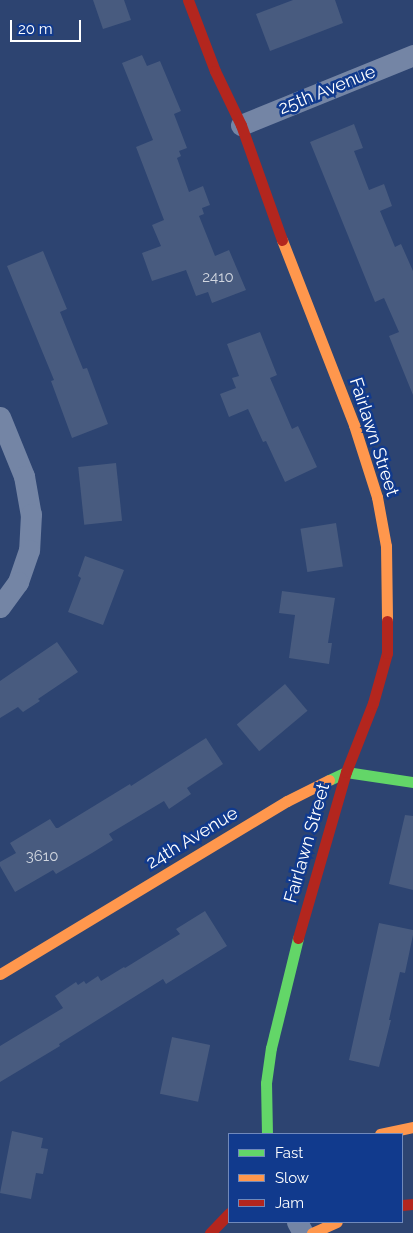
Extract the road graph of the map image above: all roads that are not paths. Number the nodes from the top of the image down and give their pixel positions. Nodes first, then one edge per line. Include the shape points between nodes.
1 (188, 0) edge
2 (413, 55) edge
3 (241, 124) junction
4 (0, 417) edge
5 (0, 607) edge
6 (346, 772) junction
7 (413, 782) edge
8 (0, 974) edge
9 (413, 1127) edge
10 (267, 1133) edge
11 (385, 1133) edge
12 (228, 1214) edge
13 (335, 1223) edge
14 (210, 1233) edge
15 (312, 1233) edge

1 - 3 street, Fairlawn Street via 215,71
2 - 3 street, 25th Avenue
3 - 6 street, Fairlawn Street via 275,224 312,311 354,425 377,497 386,546 387,653 373,703
4 - 5 street via 24,476 31,514 29,550 18,582
6 - 7 street
6 - 8 street, 24th Avenue via 287,801
6 - 10 street, Fairlawn Street via 294,952 271,1048 266,1083
9 - 11 street
12 - 14 street
13 - 15 street

